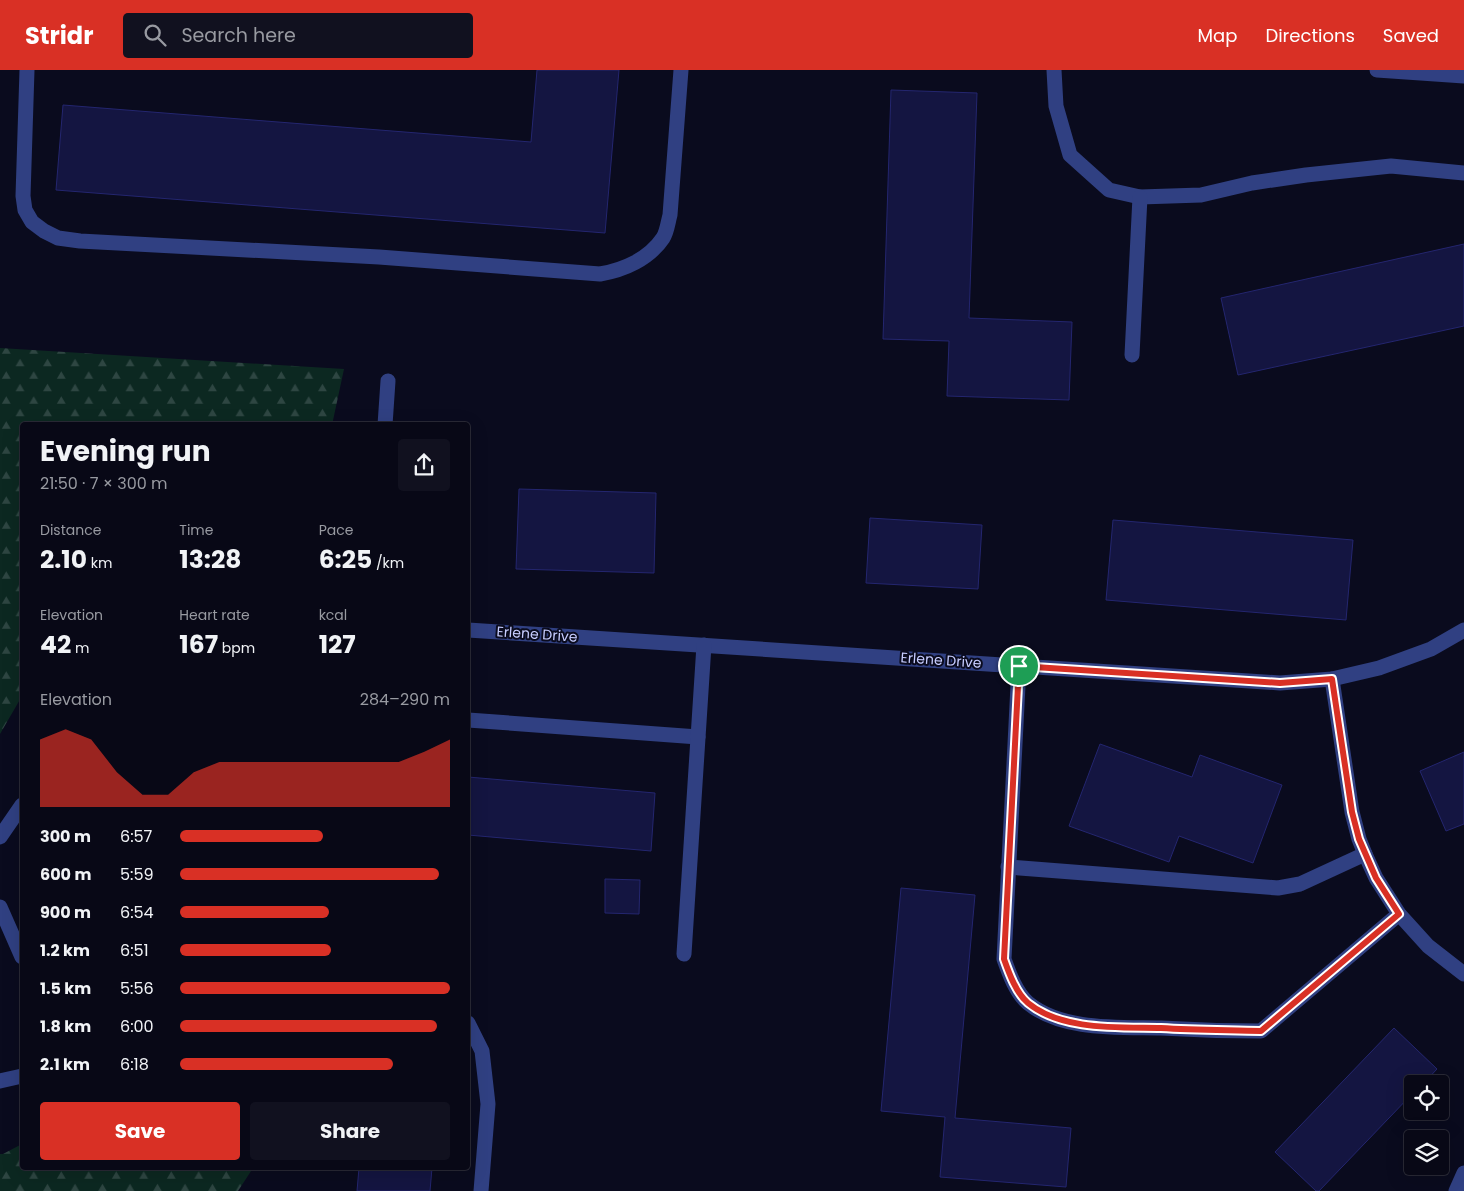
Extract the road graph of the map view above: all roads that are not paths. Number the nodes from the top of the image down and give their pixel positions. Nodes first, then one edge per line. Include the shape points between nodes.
1 (27, 70) edge
2 (680, 70) edge
3 (1054, 70) edge
4 (1377, 70) edge
5 (1464, 76) edge
6 (1464, 173) edge
7 (1140, 197) junction
8 (1132, 355) dead end
9 (388, 381) dead end
10 (385, 422) edge
11 (470, 630) edge
12 (1464, 630) edge
13 (704, 645) junction
14 (1019, 666) junction
15 (1332, 679) junction
16 (470, 720) edge
17 (698, 737) junction
18 (20, 808) edge
19 (0, 837) edge
20 (1365, 854) junction
21 (1008, 867) junction
22 (0, 907) edge
23 (1399, 914) junction
24 (20, 952) edge
25 (684, 954) dead end
26 (1464, 974) edge
27 (470, 1027) edge
28 (20, 1076) edge
29 (0, 1081) edge
30 (1464, 1173) edge
31 (481, 1191) edge
32 (1456, 1191) edge

1 - 2 street via 25,210 32,222 58,238 600,274 621,269 649,255 664,236 670,215
3 - 7 street via 1056,106 1070,155 1109,190
4 - 5 street
6 - 7 street via 1391,166 1252,183 1201,195
7 - 8 street
9 - 10 street
11 - 13 street, Erlene Drive
12 - 15 street, Erlene Drive via 1431,649 1396,663
13 - 14 street, Erlene Drive
13 - 17 street
14 - 15 street, Erlene Drive via 1280,683
14 - 21 street
15 - 20 street via 1352,812
16 - 17 street
17 - 25 street
18 - 19 street
20 - 21 street via 1300,884 1278,888
20 - 23 street
21 - 23 street via 1004,959 1013,982 1026,1002 1045,1013 1093,1026 1261,1031
22 - 24 street
23 - 26 street via 1428,946
27 - 31 street via 482,1051 488,1104
28 - 29 street
30 - 32 street

